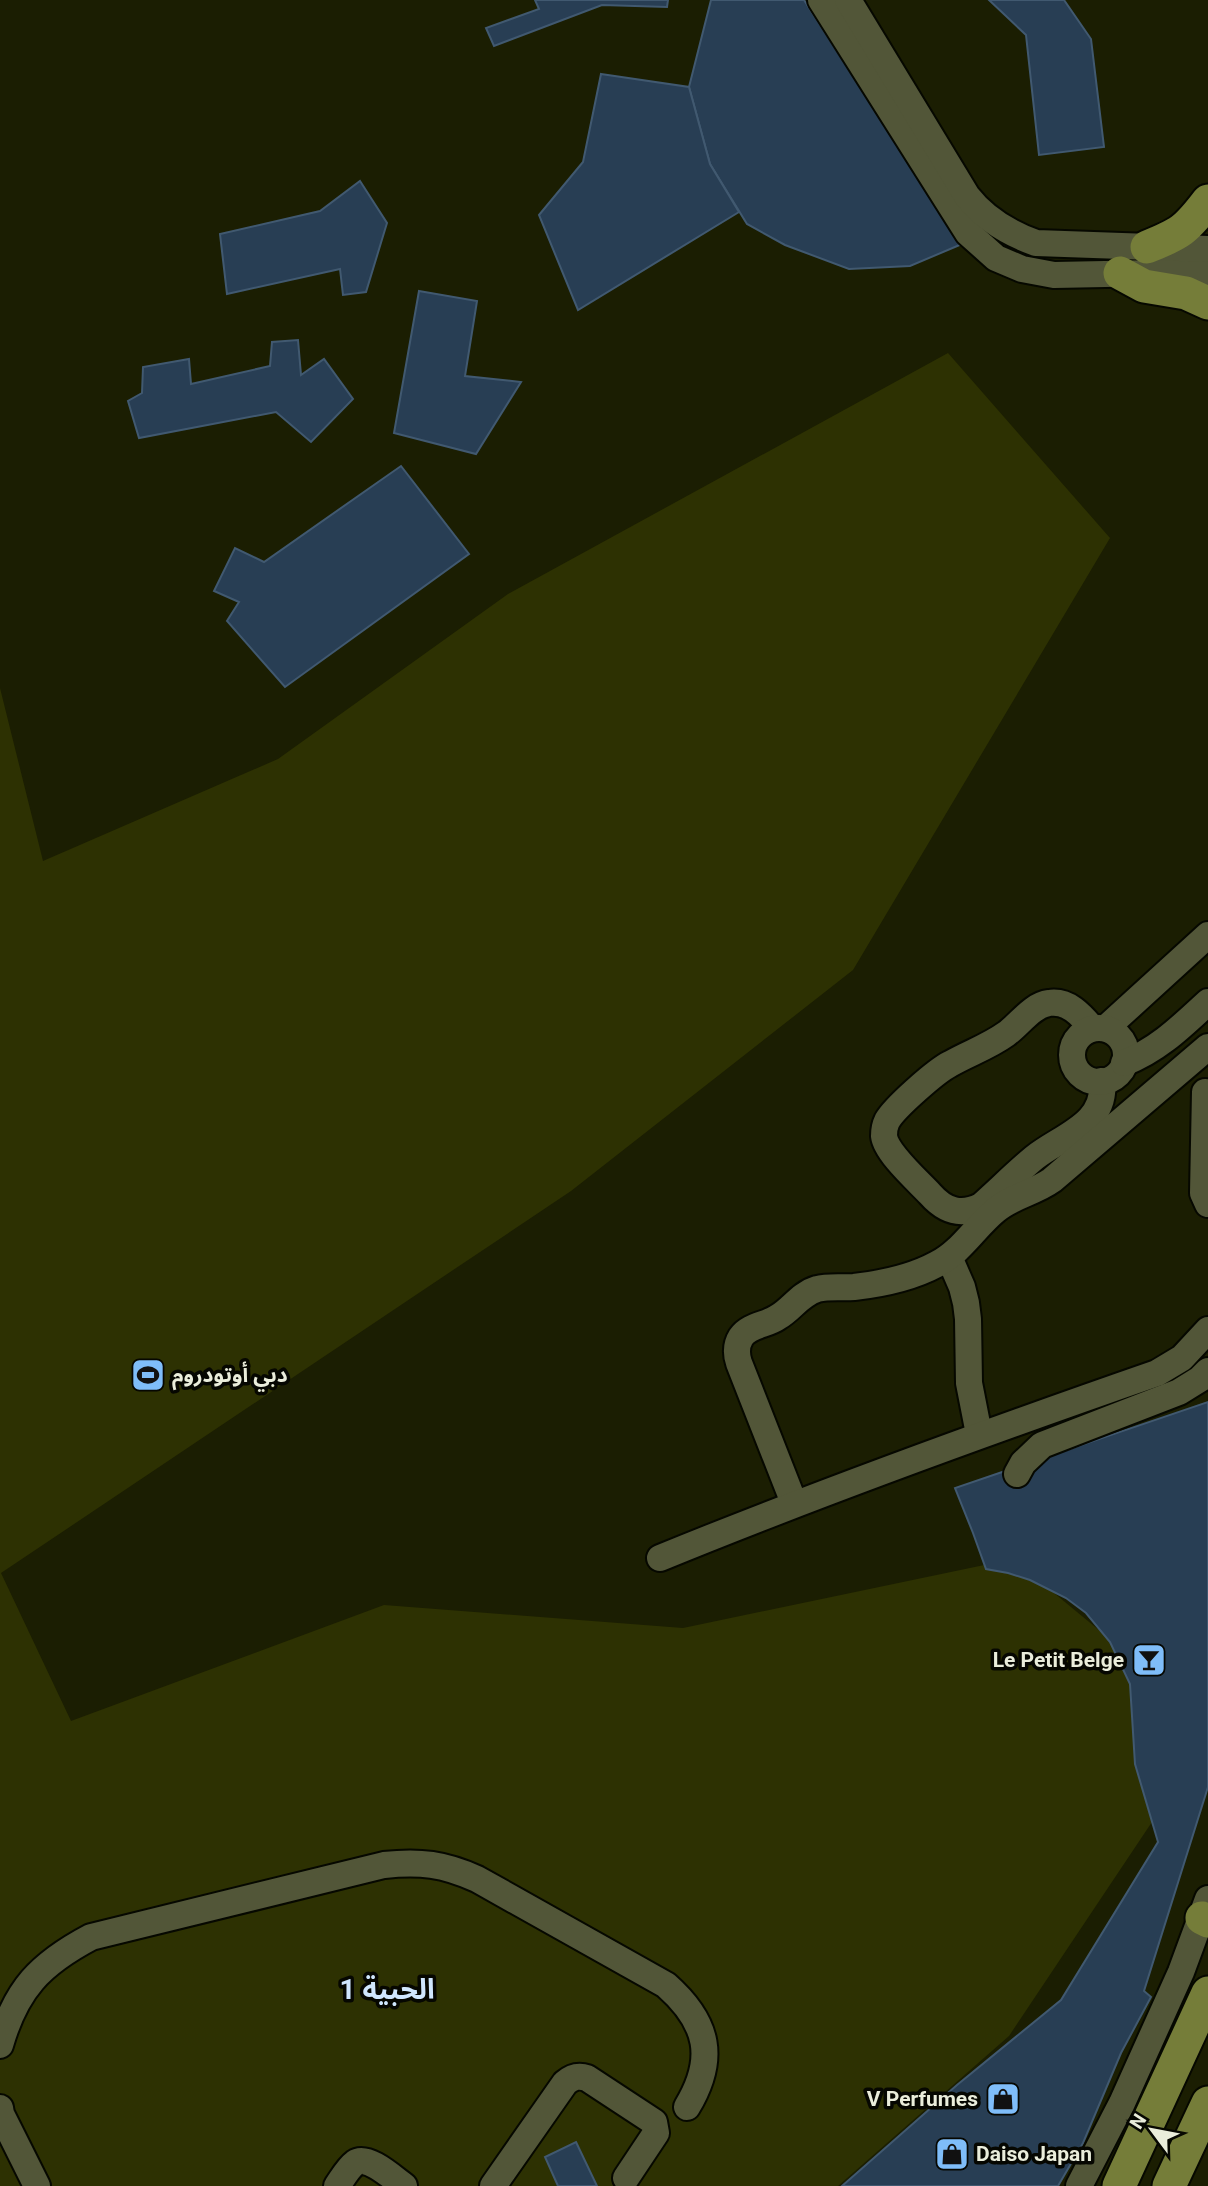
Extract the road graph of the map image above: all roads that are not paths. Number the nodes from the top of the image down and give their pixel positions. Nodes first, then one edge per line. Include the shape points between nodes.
1 (821, 0) edge
2 (848, 0) edge
3 (1208, 201) edge
4 (1147, 247) junction
5 (1208, 249) edge
6 (1208, 272) edge
7 (1120, 273) junction
8 (1208, 303) edge
9 (1208, 935) edge
10 (1208, 1002) edge
11 (1099, 1028) junction
12 (1208, 1047) edge
13 (1124, 1063) junction
14 (1175, 1075) junction
15 (1102, 1081) junction
16 (1206, 1092) edge
17 (1208, 1204) edge
18 (949, 1256) junction
19 (1208, 1330) edge
20 (1208, 1371) edge
21 (979, 1434) junction
22 (1017, 1474) dead end
23 (794, 1503) junction
24 (660, 1558) dead end
25 (1206, 1913) edge
26 (1208, 1993) edge
27 (0, 2045) edge
28 (1208, 2104) edge
29 (687, 2107) dead end
30 (0, 2108) edge
31 (626, 2178) dead end
32 (37, 2186) edge
33 (337, 2186) edge
34 (404, 2186) edge
35 (493, 2186) edge
36 (1079, 2186) edge
37 (1119, 2186) edge
38 (1169, 2186) edge

1 - 7 street via 968,233 996,258 1022,269 1054,275
2 - 4 street via 976,209 1012,234 1036,243
3 - 4 main road via 1177,235
4 - 5 street
6 - 7 street
7 - 8 main road via 1144,286 1186,293
9 - 11 street
10 - 13 street via 1163,1042
11 - 13 street via 1112,1031 1122,1042
11 - 15 street via 1085,1031 1075,1041 1072,1056 1081,1075
11 - 15 street via 1072,1008 1042,1004 998,1040 931,1076 890,1116 885,1140 936,1202 958,1212 974,1209 1093,1116 1102,1100
12 - 14 street
13 - 15 street via 1116,1075
14 - 16 street
14 - 18 street via 1043,1186 996,1210
16 - 17 street via 1203,1193
18 - 21 street via 966,1303 969,1383
18 - 23 street via 931,1267 889,1280 810,1292 780,1317 750,1329 740,1339 739,1363
19 - 21 street via 1182,1358 1157,1373
20 - 22 street via 1179,1392 1042,1445
21 - 23 street
23 - 24 street
25 - 36 street via 1181,1972 1146,2026 1117,2114
26 - 37 main road
27 - 29 street via 20,1995 40,1971 91,1937 384,1865 432,1863 477,1879 666,1985 683,2000 696,2019 705,2062 700,2086
28 - 38 main road
30 - 32 street
31 - 35 street via 656,2133 654,2122 581,2076 565,2083
33 - 34 street via 353,2164 366,2161

